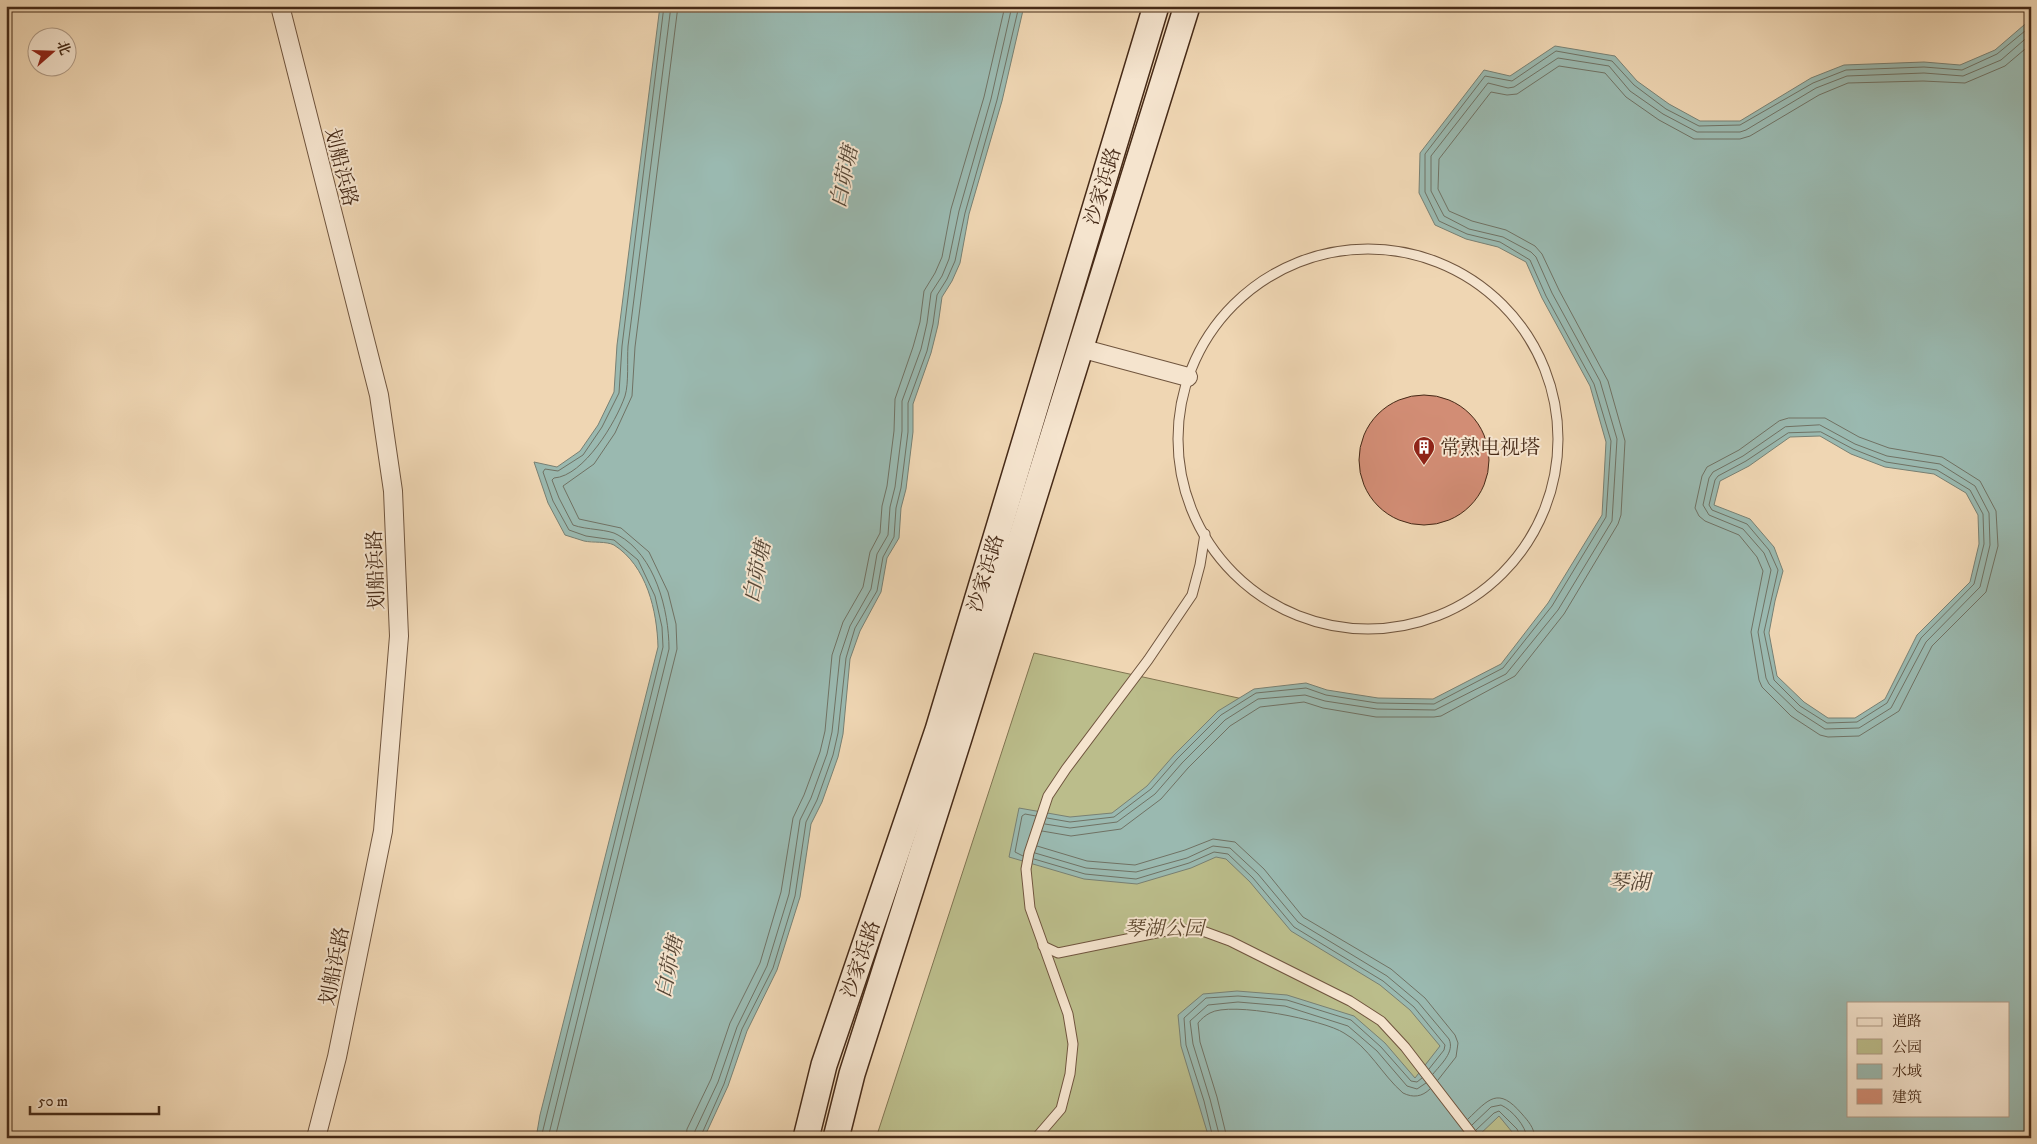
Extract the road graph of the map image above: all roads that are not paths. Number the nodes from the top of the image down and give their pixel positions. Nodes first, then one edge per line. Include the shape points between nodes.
1 (280, 6) edge
2 (1156, 6) edge
3 (1187, 6) edge
4 (1080, 348) junction
5 (1188, 377) junction
6 (1204, 534) junction
7 (1043, 946) junction
8 (316, 1138) edge
9 (806, 1138) edge
10 (836, 1138) edge
11 (1036, 1138) edge
12 (1475, 1138) edge

1 - 8 street, 划船浜路 via 379,395 393,491 399,636 383,832 337,1057
2 - 9 main road, 沙家浜路 via 938,730 824,1065
3 - 4 main road, 沙家浜路
4 - 5 street
4 - 10 main road, 沙家浜路 via 852,1074
5 - 6 lane via 1177,431 1181,477 1196,521
5 - 6 lane via 1203,343 1230,306 1266,277 1308,257 1353,248 1399,250 1443,263 1483,287 1516,319 1542,361 1556,409 1558,458 1546,506 1523,550 1490,586 1448,613 1401,628 1352,629 1303,619 1260,596 1223,562
6 - 7 lane via 1192,595 1048,796 1026,869 1030,908
7 - 11 lane via 1068,1014 1073,1044 1061,1109
7 - 12 lane via 1058,953 1176,929 1200,930 1230,941 1350,1001 1381,1021 1406,1047

